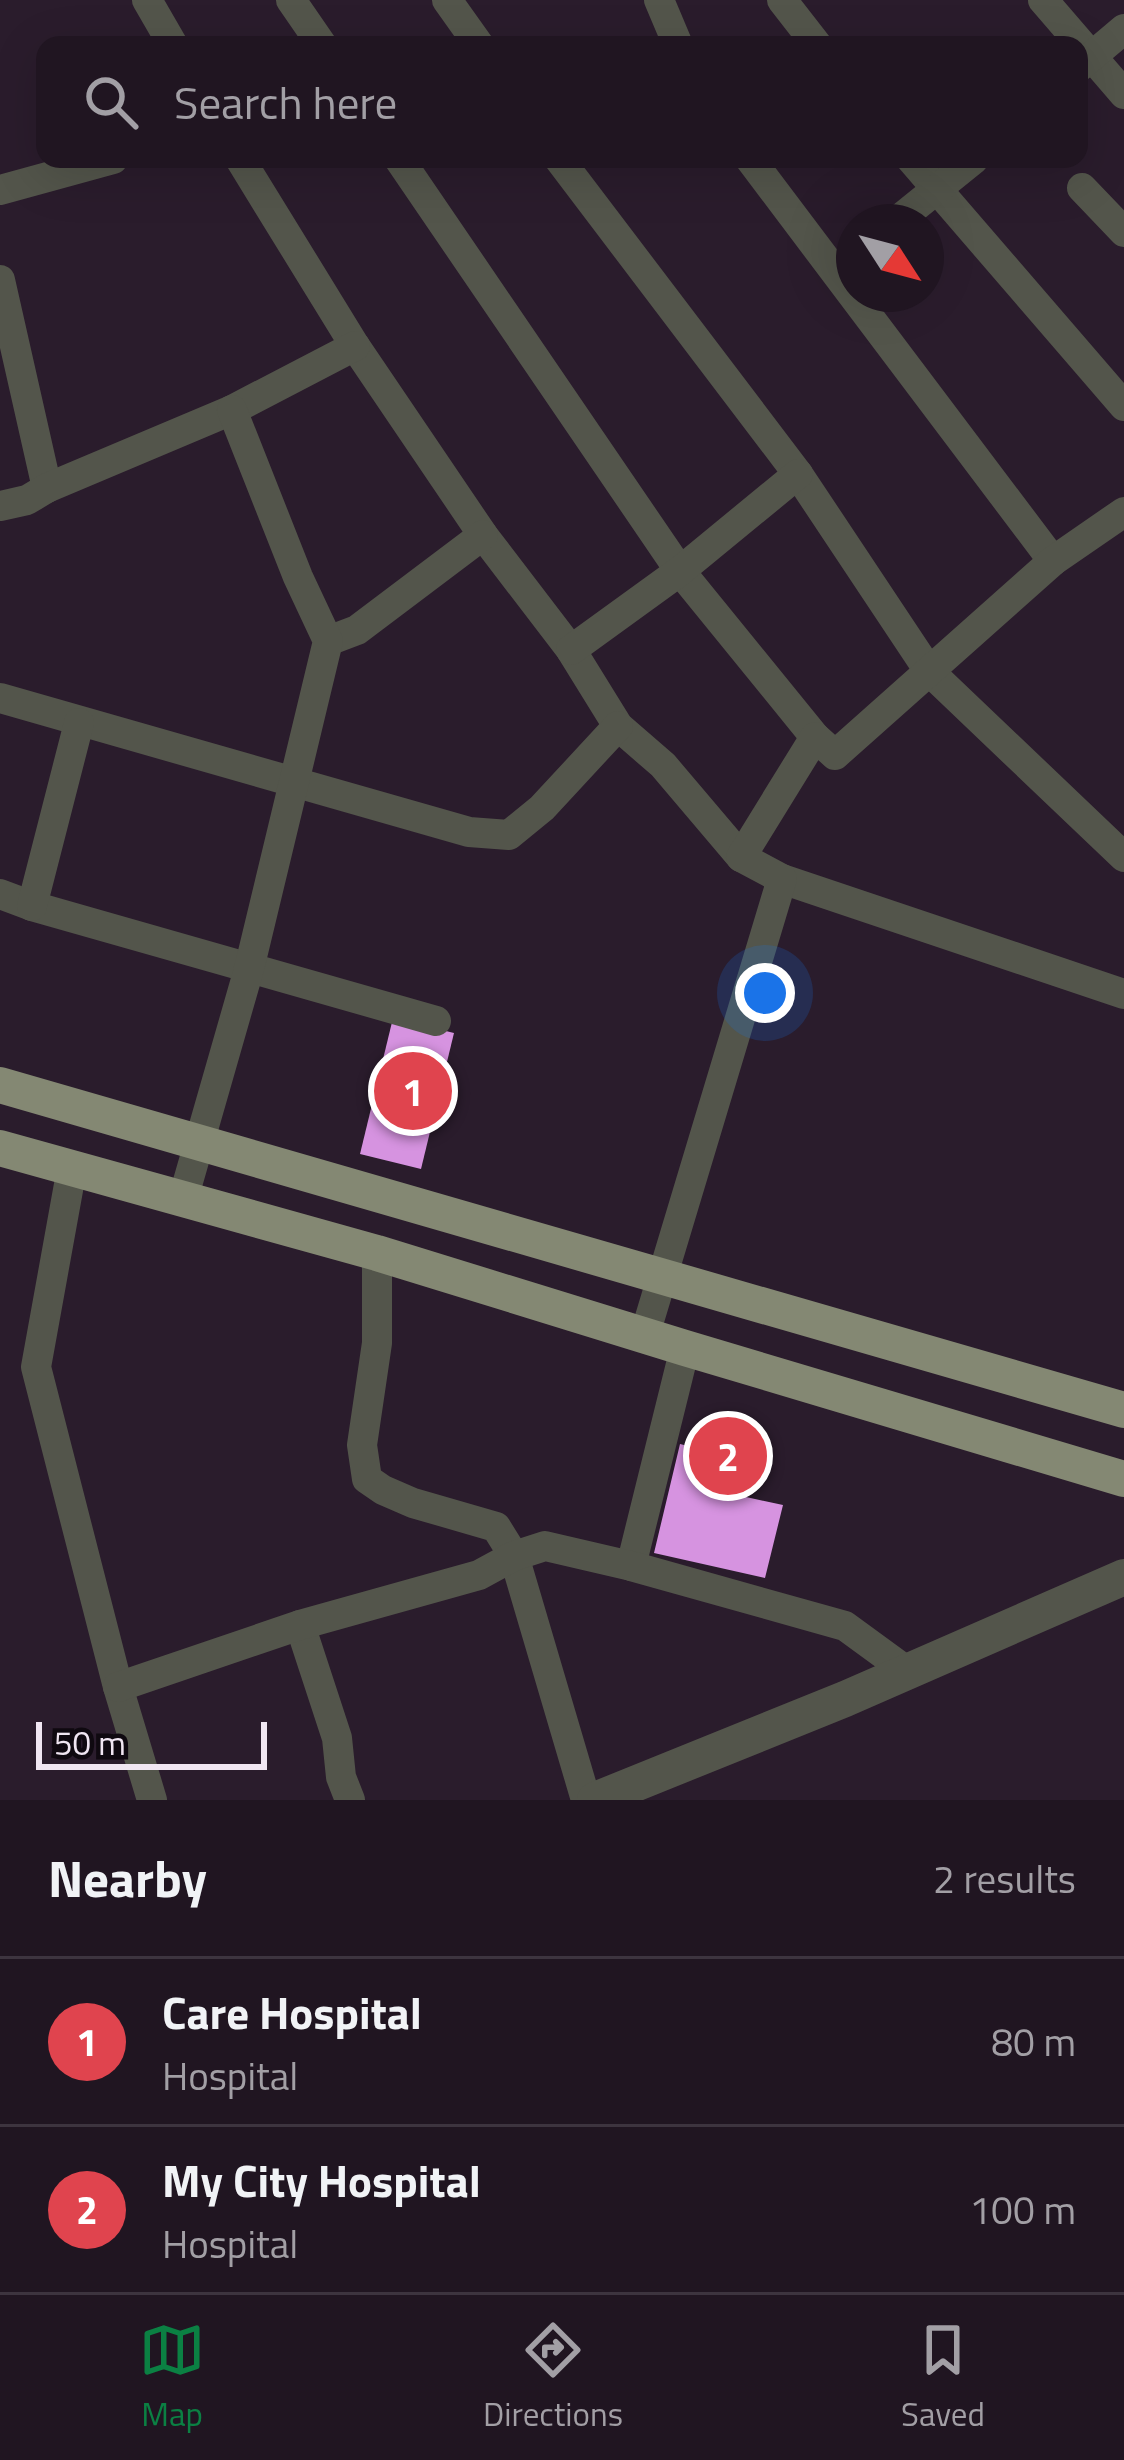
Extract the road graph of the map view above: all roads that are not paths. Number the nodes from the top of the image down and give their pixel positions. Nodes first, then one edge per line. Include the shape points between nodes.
1 (147, 0) edge
2 (291, 0) edge
3 (447, 0) edge
4 (659, 0) edge
5 (782, 0) edge
6 (1043, 0) edge
7 (1124, 28) edge
8 (168, 36) edge
9 (316, 36) edge
10 (473, 36) edge
11 (674, 36) edge
12 (810, 36) edge
13 (1068, 36) edge
14 (1088, 60) edge
15 (1088, 64) edge
16 (1124, 94) edge
17 (80, 168) edge
18 (246, 168) edge
19 (405, 168) edge
20 (565, 168) edge
21 (758, 168) edge
22 (918, 168) edge
23 (964, 168) edge
24 (1082, 188) dead end
25 (0, 190) edge
26 (937, 191) junction
27 (920, 204) edge
28 (1124, 232) edge
29 (836, 254) edge
30 (0, 280) edge
31 (878, 312) edge
32 (355, 346) junction
33 (1124, 406) edge
34 (232, 410) junction
35 (797, 474) junction
36 (47, 488) junction
37 (0, 506) edge
38 (1124, 512) edge
39 (483, 535) junction
40 (1053, 561) junction
41 (680, 571) junction
42 (328, 641) junction
43 (571, 650) junction
44 (929, 671) junction
45 (0, 698) edge
46 (79, 722) junction
47 (618, 726) junction
48 (815, 737) junction
49 (296, 784) junction
50 (741, 857) junction
51 (1124, 857) edge
52 (782, 879) junction
53 (0, 894) edge
54 (32, 906) junction
55 (249, 969) junction
56 (1124, 994) edge
57 (436, 1021) dead end
58 (0, 1084) edge
59 (200, 1144) junction
60 (0, 1148) edge
61 (73, 1168) junction
62 (183, 1199) junction
63 (377, 1253) junction
64 (663, 1276) junction
65 (645, 1334) junction
66 (685, 1348) junction
67 (1124, 1410) edge
68 (1124, 1479) edge
69 (514, 1556) junction
70 (631, 1566) junction
71 (1124, 1577) edge
72 (300, 1624) junction
73 (908, 1672) junction
74 (118, 1687) junction
75 (152, 1800) edge
76 (350, 1800) edge
77 (591, 1800) edge

1 - 8 street
2 - 9 street
3 - 10 street
4 - 11 street
5 - 12 street
6 - 13 street
7 - 14 street
15 - 16 street
17 - 25 street
18 - 32 street
19 - 41 street
20 - 35 street
21 - 29 street
22 - 26 street
23 - 26 street
24 - 28 street
26 - 27 street
26 - 33 street
30 - 36 street
31 - 40 street
32 - 34 street
32 - 39 street
34 - 36 street
34 - 42 street
35 - 41 street
35 - 44 street
36 - 37 street
38 - 40 street
39 - 42 street via 358,630
39 - 43 street
40 - 44 street
41 - 43 street
41 - 48 street
42 - 49 street
43 - 47 street
44 - 48 street via 835,755
44 - 51 street
45 - 46 street
46 - 49 street
46 - 54 street
47 - 49 street via 509,835 469,832
47 - 50 street via 663,765
48 - 50 street
49 - 55 street
50 - 52 street
52 - 56 street
52 - 64 street
53 - 54 street
54 - 55 street
55 - 57 street
55 - 59 street
58 - 59 main road
59 - 62 street
59 - 64 main road
60 - 61 main road
61 - 62 main road
61 - 74 street via 36,1367
62 - 63 main road
63 - 65 main road
63 - 69 street via 377,1343 362,1445 368,1479 413,1503 496,1528
64 - 65 street
64 - 67 main road
65 - 66 main road
66 - 68 main road
66 - 70 street
69 - 70 street via 545,1546
69 - 72 street via 479,1575
69 - 77 street
70 - 73 street via 845,1626
71 - 73 street
72 - 74 street
72 - 76 street
73 - 77 street
74 - 75 street

